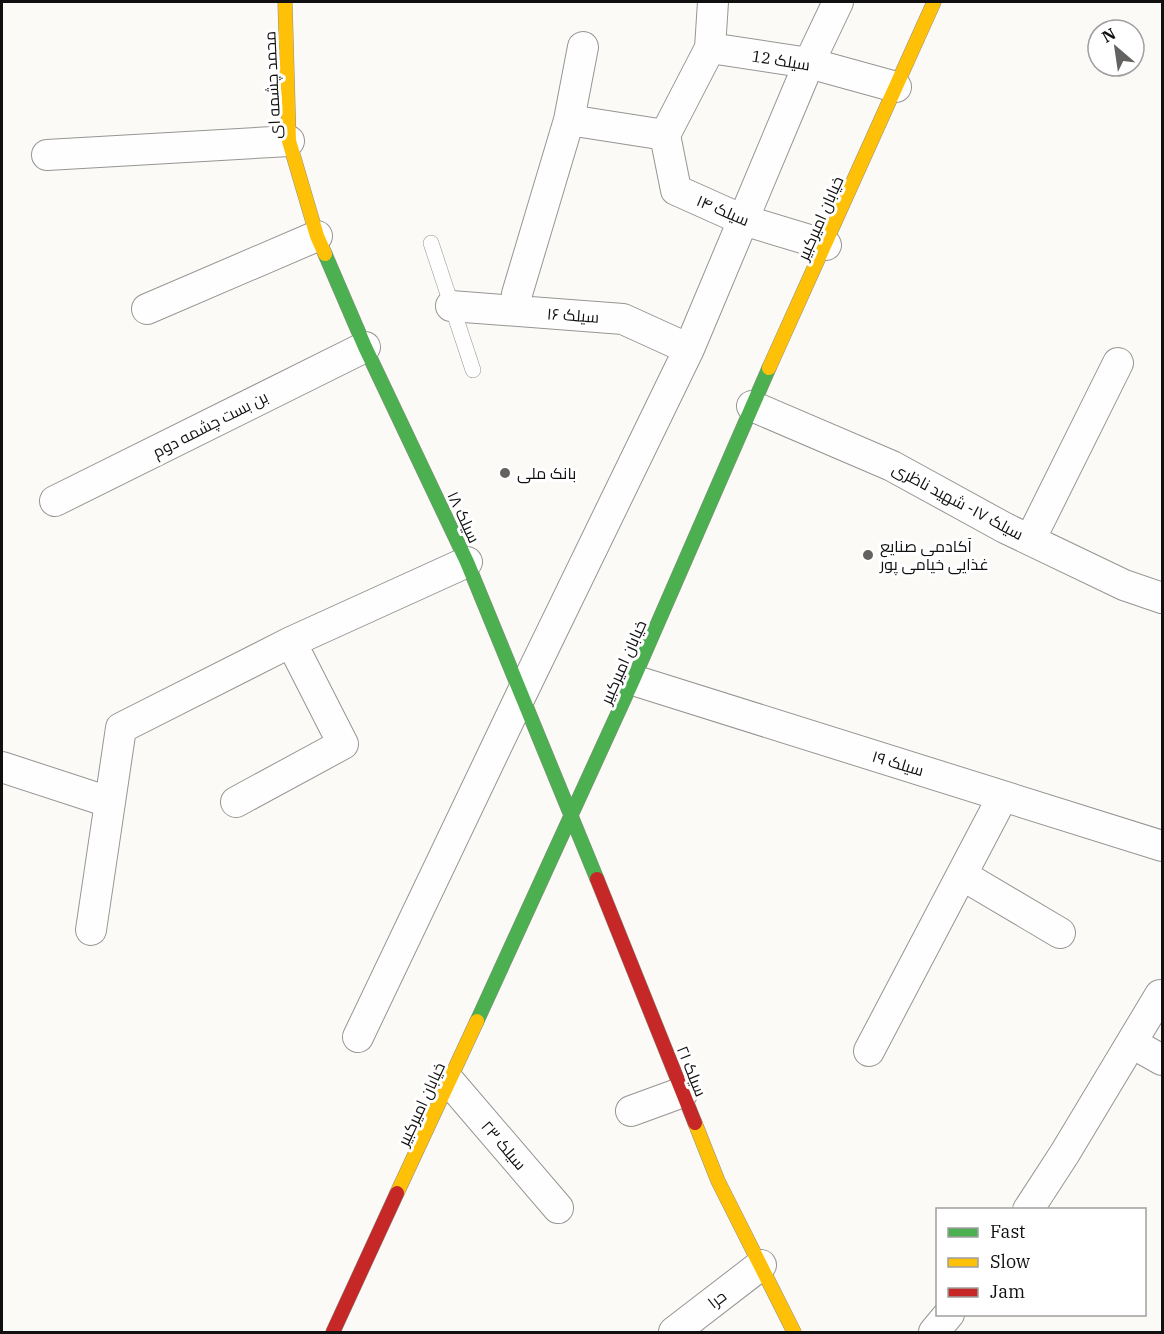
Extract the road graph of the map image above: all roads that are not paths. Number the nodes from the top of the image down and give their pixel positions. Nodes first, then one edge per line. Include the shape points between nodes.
1 (285, 2) edge
2 (713, 2) edge
3 (838, 2) edge
4 (934, 2) edge
5 (583, 48) dead end
6 (710, 48) junction
7 (809, 63) junction
8 (896, 87) junction
9 (569, 120) junction
10 (665, 135) junction
11 (289, 141) junction
12 (47, 155) dead end
13 (743, 220) junction
14 (317, 236) junction
15 (431, 243) dead end
16 (826, 245) junction
17 (517, 294) dead end
18 (452, 306) junction
19 (147, 309) dead end
20 (365, 347) junction
21 (689, 349) junction
22 (1118, 363) dead end
23 (473, 370) dead end
24 (752, 406) junction
25 (56, 501) dead end
26 (1030, 540) junction
27 (467, 562) junction
28 (1162, 598) edge
29 (291, 642) junction
30 (633, 680) junction
31 (522, 693) junction
32 (2, 767) edge
33 (1003, 796) junction
34 (109, 802) junction
35 (236, 802) dead end
36 (572, 816) junction
37 (1162, 846) edge
38 (962, 874) junction
39 (91, 930) dead end
40 (1060, 933) dead end
41 (1160, 995) dead end
42 (358, 1037) dead end
43 (1132, 1042) junction
44 (869, 1051) dead end
45 (1162, 1060) edge
46 (450, 1082) junction
47 (683, 1092) junction
48 (631, 1111) dead end
49 (558, 1208) dead end
50 (1029, 1208) edge
51 (761, 1265) junction
52 (947, 1316) edge
53 (333, 1332) edge
54 (674, 1332) edge
55 (794, 1332) edge
56 (934, 1332) edge

1 - 11 main road, محمد چشمه ای
2 - 6 street
3 - 7 street
4 - 8 main road, خیابان امیرکبیر
5 - 9 street
6 - 7 street, سیلک 12
6 - 10 street
7 - 8 street, سیلک 12
7 - 13 street
8 - 16 main road, خیابان امیرکبیر
9 - 10 street
9 - 17 street
10 - 13 street, سیلک ۱۴ via 676,190
11 - 12 street
11 - 14 main road, محمد چشمه ای
13 - 16 street, سیلک ۱۴
13 - 21 street
14 - 19 street
14 - 20 main road, سیلک ۱۸
15 - 18 lane
16 - 24 main road, خیابان امیرکبیر
18 - 21 street, سیلک ۱۶ via 623,319
18 - 23 lane
20 - 25 street, بن بست چشمه دوم
20 - 27 main road, سیلک ۱۸
21 - 31 street
22 - 26 street
24 - 26 street, سیلک ۱۷- شهید ناظری via 892,466
24 - 30 main road, خیابان امیرکبیر
26 - 28 street, سیلک ۱۷- شهید ناظری via 1124,585
27 - 29 street
27 - 31 main road, سیلک ۱۸
29 - 34 street via 121,728
29 - 35 street via 343,744
30 - 33 street, سیلک ۱۹
30 - 36 main road, خیابان امیرکبیر
31 - 36 main road, سیلک ۱۸
31 - 42 street
32 - 34 street
33 - 37 street, سیلک ۱۹
33 - 38 street
34 - 39 street
36 - 46 main road, خیابان امیرکبیر
36 - 47 main road, سیلک ۲۱
38 - 40 street
38 - 44 street
41 - 43 street
43 - 45 street
43 - 50 street
46 - 49 street, سیلک ۲۳
46 - 53 main road, خیابان امیرکبیر
47 - 48 street
47 - 51 main road, سیلک ۲۱ via 718,1180
51 - 54 street, حرا
51 - 55 main road, سیلک ۲۱
52 - 56 street

